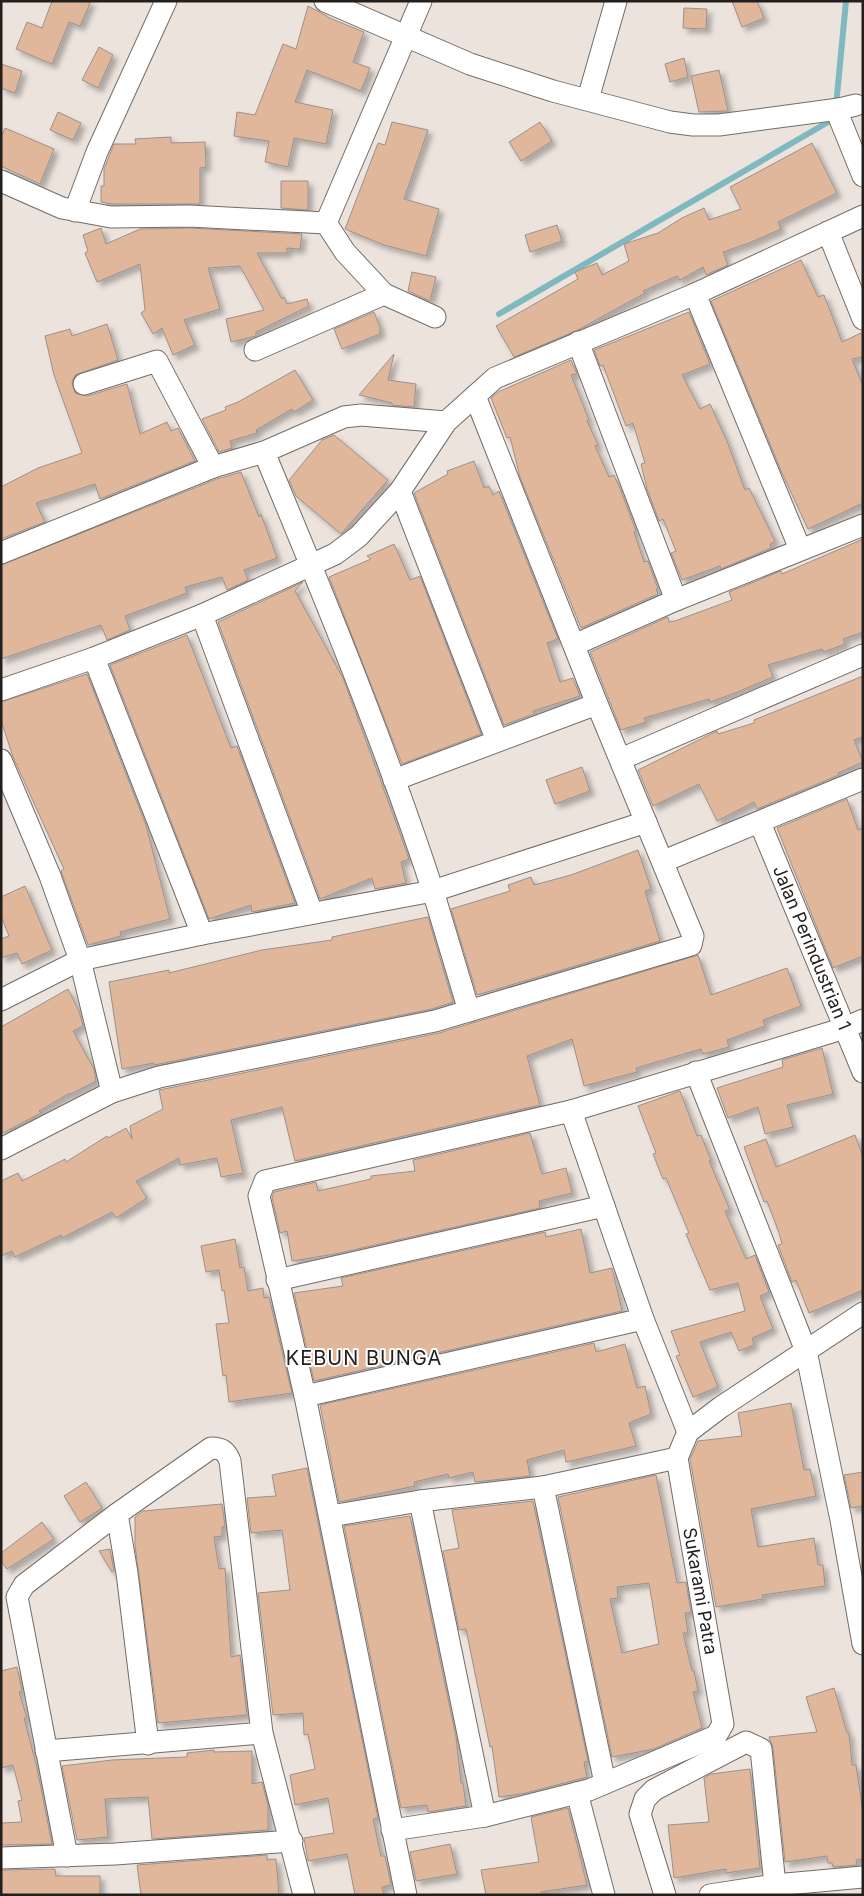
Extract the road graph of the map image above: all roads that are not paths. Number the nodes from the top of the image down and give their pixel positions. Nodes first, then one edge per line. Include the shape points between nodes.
1 (166, 1) edge
2 (325, 1) edge
3 (421, 1) edge
4 (616, 1) edge
5 (407, 36) junction
6 (588, 99) junction
7 (863, 176) edge
8 (1, 181) edge
9 (74, 211) junction
10 (862, 217) edge
11 (326, 223) junction
12 (828, 232) junction
13 (384, 294) junction
14 (695, 294) junction
15 (435, 317) dead end
16 (863, 319) edge
17 (578, 342) junction
18 (255, 350) dead end
19 (84, 384) dead end
20 (475, 396) junction
21 (446, 422) junction
22 (264, 452) junction
23 (213, 468) junction
24 (400, 491) junction
25 (863, 525) edge
26 (800, 549) junction
27 (1, 553) edge
28 (311, 565) junction
29 (676, 600) junction
30 (202, 615) junction
31 (574, 645) junction
32 (863, 655) edge
33 (94, 658) junction
34 (1, 690) edge
35 (597, 704) junction
36 (497, 740) junction
37 (621, 759) junction
38 (1, 760) edge
39 (863, 779) edge
40 (394, 780) junction
41 (646, 822) junction
42 (760, 823) junction
43 (664, 862) junction
44 (432, 891) junction
45 (312, 913) junction
46 (202, 934) junction
47 (80, 960) junction
48 (1, 1000) edge
49 (469, 1011) junction
50 (854, 1024) edge
51 (696, 1072) junction
52 (863, 1072) edge
53 (112, 1092) junction
54 (571, 1111) junction
55 (1, 1149) edge
56 (604, 1206) junction
57 (277, 1280) junction
58 (863, 1313) edge
59 (643, 1319) junction
60 (806, 1351) junction
61 (305, 1396) junction
62 (688, 1432) junction
63 (677, 1458) junction
64 (543, 1487) junction
65 (420, 1501) junction
66 (117, 1514) junction
67 (330, 1516) junction
68 (863, 1644) edge
69 (262, 1733) junction
70 (148, 1744) junction
71 (46, 1750) junction
72 (605, 1784) junction
73 (577, 1793) junction
74 (485, 1816) junction
75 (392, 1830) junction
76 (292, 1841) junction
77 (67, 1856) junction
78 (1, 1858) edge
79 (863, 1877) edge
80 (775, 1885) junction
81 (304, 1895) edge
82 (406, 1895) edge
83 (604, 1895) edge
84 (665, 1895) edge
85 (710, 1895) edge

1 - 9 street via 97,152
2 - 5 street
3 - 5 street
4 - 6 street
5 - 6 street via 470,64
5 - 11 street
6 - 7 street via 693,125 719,125 839,109 839,117
8 - 9 street
9 - 11 street via 111,217 189,216
10 - 12 street
11 - 13 street via 345,252
12 - 14 street
12 - 16 street
13 - 15 street
13 - 18 street
14 - 17 street
14 - 26 street
17 - 20 street via 495,378
17 - 29 street
19 - 23 street via 157,361
20 - 21 street
20 - 31 street
21 - 22 street via 361,415 344,417
21 - 24 street
22 - 23 street
22 - 28 street
23 - 27 street
24 - 28 street via 349,545
24 - 36 street
25 - 26 street
26 - 29 street
28 - 30 street
28 - 40 street
29 - 31 street
30 - 33 street
30 - 45 street
31 - 35 street
32 - 37 street
33 - 34 street
33 - 46 street
35 - 36 street
35 - 37 street
36 - 40 street
37 - 41 street
38 - 47 street via 50,876
39 - 42 street
40 - 44 street
41 - 43 street
41 - 44 street
42 - 43 street
42 - 50 street, Jalan Perindustrian 1
43 - 49 street via 693,936 691,945
44 - 45 street
44 - 49 street
45 - 46 street
46 - 47 street
47 - 48 street
47 - 53 street
49 - 53 street via 435,1021 159,1077
50 - 51 street
50 - 52 street, Jalan Perindustrian 1
51 - 54 street
51 - 60 street
53 - 55 street
54 - 56 street
54 - 57 street via 265,1180 259,1196
56 - 57 street
56 - 59 street
57 - 61 street
58 - 60 street
59 - 61 street
59 - 62 street
60 - 62 street via 721,1406
60 - 68 street
61 - 67 street
62 - 63 street
63 - 64 street
63 - 72 street, Sukarami Patra via 723,1724 716,1736
64 - 65 street
64 - 72 street
65 - 67 street
65 - 74 street
66 - 69 street via 211,1448 226,1452 230,1461
66 - 70 street
66 - 71 street via 24,1585 17,1596
67 - 75 street
69 - 70 street
69 - 76 street
70 - 71 street
71 - 77 street
72 - 73 street
73 - 74 street
73 - 83 street
74 - 75 street
75 - 82 street
76 - 77 street
76 - 81 street
77 - 78 street
79 - 80 street
80 - 84 street via 762,1749 746,1742 654,1790 645,1799 640,1814
80 - 85 street

